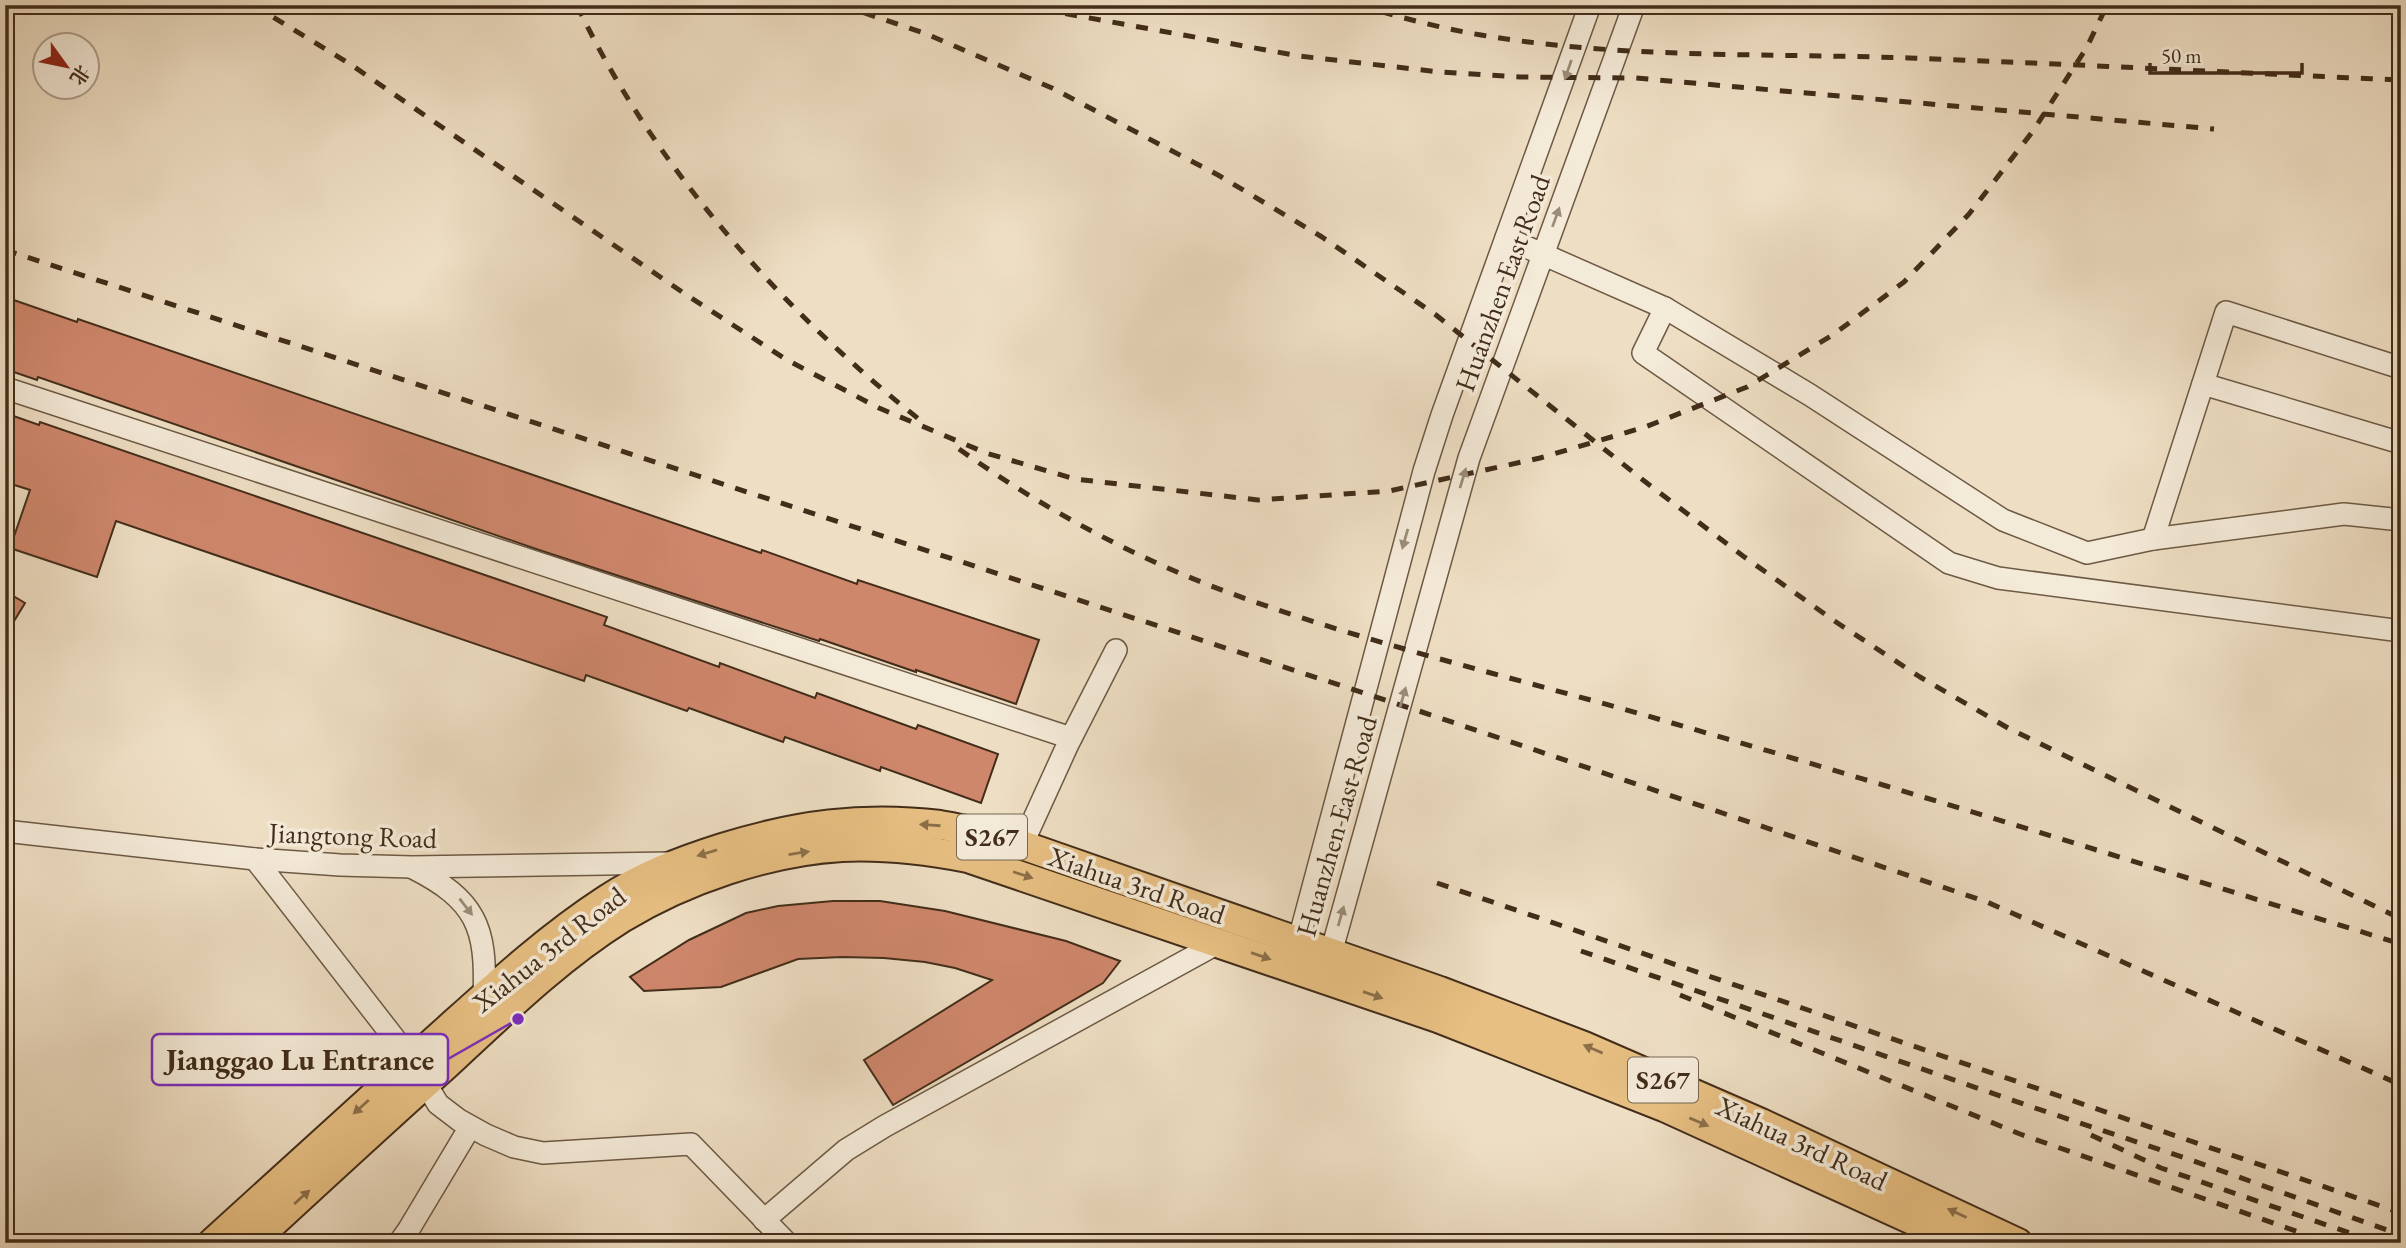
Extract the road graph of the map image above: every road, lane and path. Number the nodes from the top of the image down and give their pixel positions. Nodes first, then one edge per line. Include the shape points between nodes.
1 (1590, 5) edge
2 (1633, 5) edge
3 (1506, 239) junction
4 (1543, 255) junction
5 (1665, 309) junction
6 (2401, 368) edge
7 (2203, 384) junction
8 (5, 388) edge
9 (2401, 443) edge
10 (2401, 520) edge
11 (2153, 539) junction
12 (2401, 631) edge
13 (1116, 650) dead end
14 (1071, 738) junction
15 (5, 831) edge
16 (1022, 845) junction
17 (255, 859) junction
18 (412, 867) junction
19 (681, 874) junction
20 (1220, 942) junction
21 (1298, 943) junction
22 (1331, 953) junction
23 (1308, 973) junction
24 (484, 996) junction
25 (418, 1072) junction
26 (470, 1126) junction
27 (764, 1220) junction
28 (1986, 1236) edge
29 (212, 1243) edge
30 (251, 1243) edge
31 (399, 1243) edge
32 (787, 1243) edge
33 (1964, 1243) edge
34 (2018, 1243) edge

1 -> 3 street, Huanzhen East Road
4 -> 2 street, Huanzhen East Road
3 - 4 street
3 -> 21 street, Huanzhen East Road via 1424,471
4 - 5 street
22 -> 4 street, Huanzhen East Road via 1469,458
5 - 11 street via 1810,395 2003,520 2087,553
5 - 12 street via 1643,353 1949,563 1998,578
6 - 7 street via 2226,312
7 - 9 street
7 - 11 street
8 - 14 street
10 - 11 street via 2344,514
13 - 14 street
14 - 16 street
15 - 17 street, Jiangtong Road
16 -> 19 main road, Xiahua 3rd Road / S267 via 940,825 822,824 776,832
16 - 21 main road, Xiahua 3rd Road / S267
17 - 18 street, Jiangtong Road
17 - 25 street
18 - 19 street, Jiangtong Road
18 -> 24 street via 441,883 475,919 486,964
19 -> 20 main road, Xiahua 3rd Road / S267 via 818,849 922,849 1006,869
19 - 24 main road, Xiahua 3rd Road / S267 via 606,900
19 - 25 main road, Xiahua 3rd Road / S267
20 -> 23 main road, Xiahua 3rd Road / S267
20 - 27 street via 875,1132 846,1150
21 - 22 main road, Xiahua 3rd Road / S267
21 - 23 street, Huanzhen East Road
22 - 23 street, Huanzhen East Road
28 -> 22 main road, Xiahua 3rd Road / S267 via 1630,1065
23 -> 33 main road, Xiahua 3rd Road / S267 via 1615,1086
24 - 25 main road, Xiahua 3rd Road / S267
25 - 26 street via 438,1104
25 -> 29 main road, Xiahua 3rd Road / S267
30 -> 25 main road, Xiahua 3rd Road / S267
26 - 27 street via 514,1147 543,1153 691,1144
26 - 31 street
27 - 32 street
28 - 34 main road, Xiahua 3rd Road / S267

